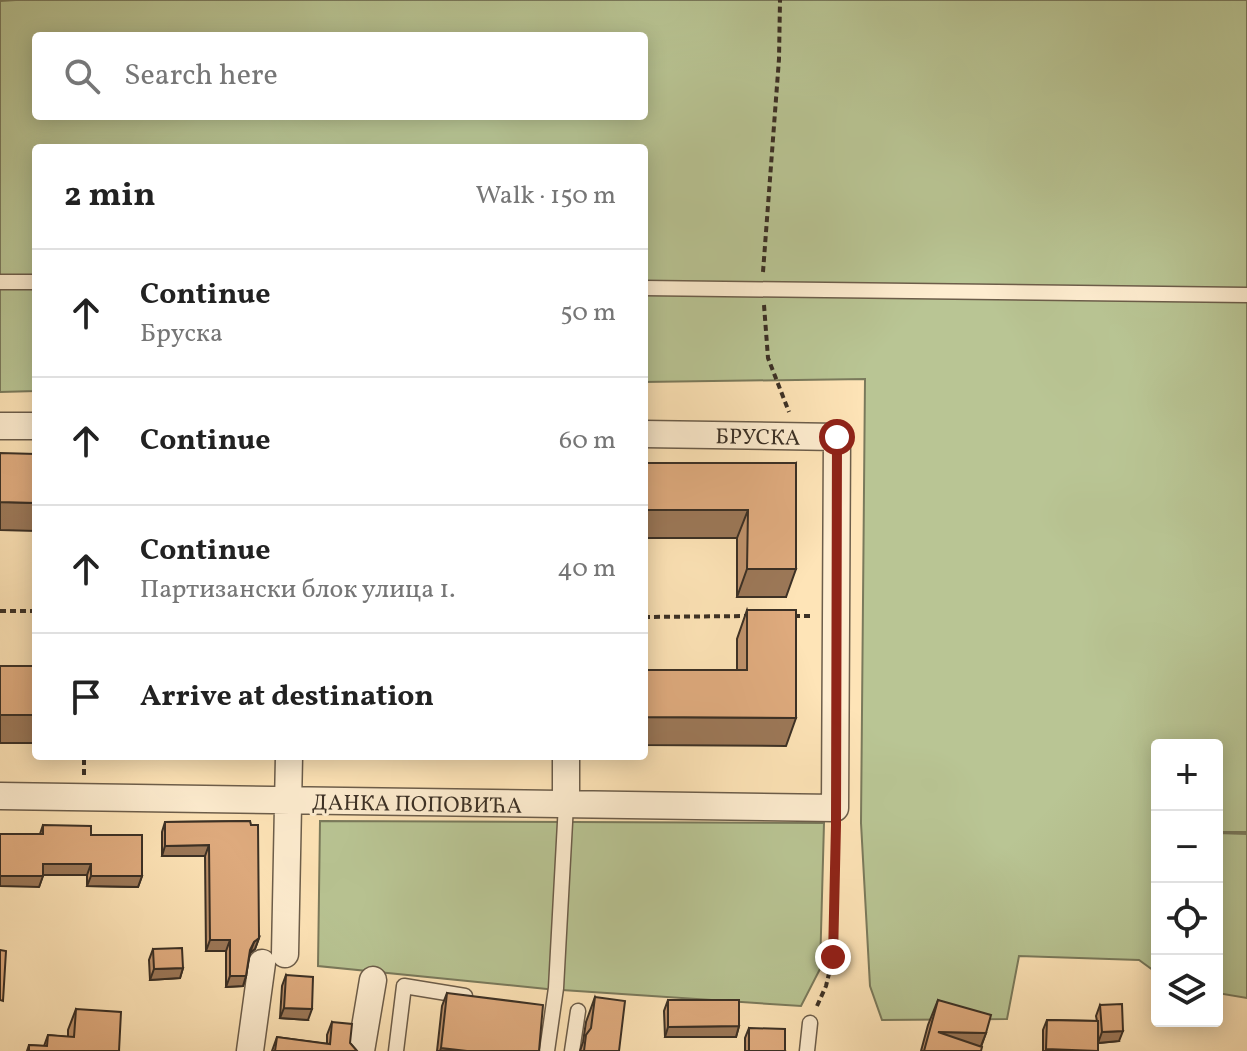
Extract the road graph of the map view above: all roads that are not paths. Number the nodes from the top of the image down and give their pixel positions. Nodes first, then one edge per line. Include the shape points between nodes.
1 (0, 282) edge
2 (32, 282) edge
3 (648, 288) edge
4 (1247, 295) edge
5 (0, 426) edge
6 (32, 426) edge
7 (648, 434) edge
8 (289, 760) edge
9 (566, 760) edge
10 (0, 796) edge
11 (289, 802) junction
12 (566, 804) junction
13 (835, 808) joint
14 (373, 980) dead end
15 (478, 998) edge
16 (578, 1011) dead end
17 (810, 1023) road end
18 (250, 1051) edge
19 (361, 1051) edge
20 (396, 1051) edge
21 (547, 1051) edge
22 (572, 1051) edge
23 (807, 1051) edge

1 - 2 lane
3 - 4 lane
5 - 6 street
7 - 13 street, БРУСКА via 837,437
8 - 11 street
9 - 12 street
10 - 11 street, ДАНКА ПОПОВИЋА
11 - 12 street, ДАНКА ПОПОВИЋА
11 - 18 street via 274,958
12 - 13 street, ДАНКА ПОПОВИЋА
12 - 21 lane via 556,988 546,1009
14 - 19 street
15 - 20 lane via 404,986
16 - 22 lane
17 - 23 lane

